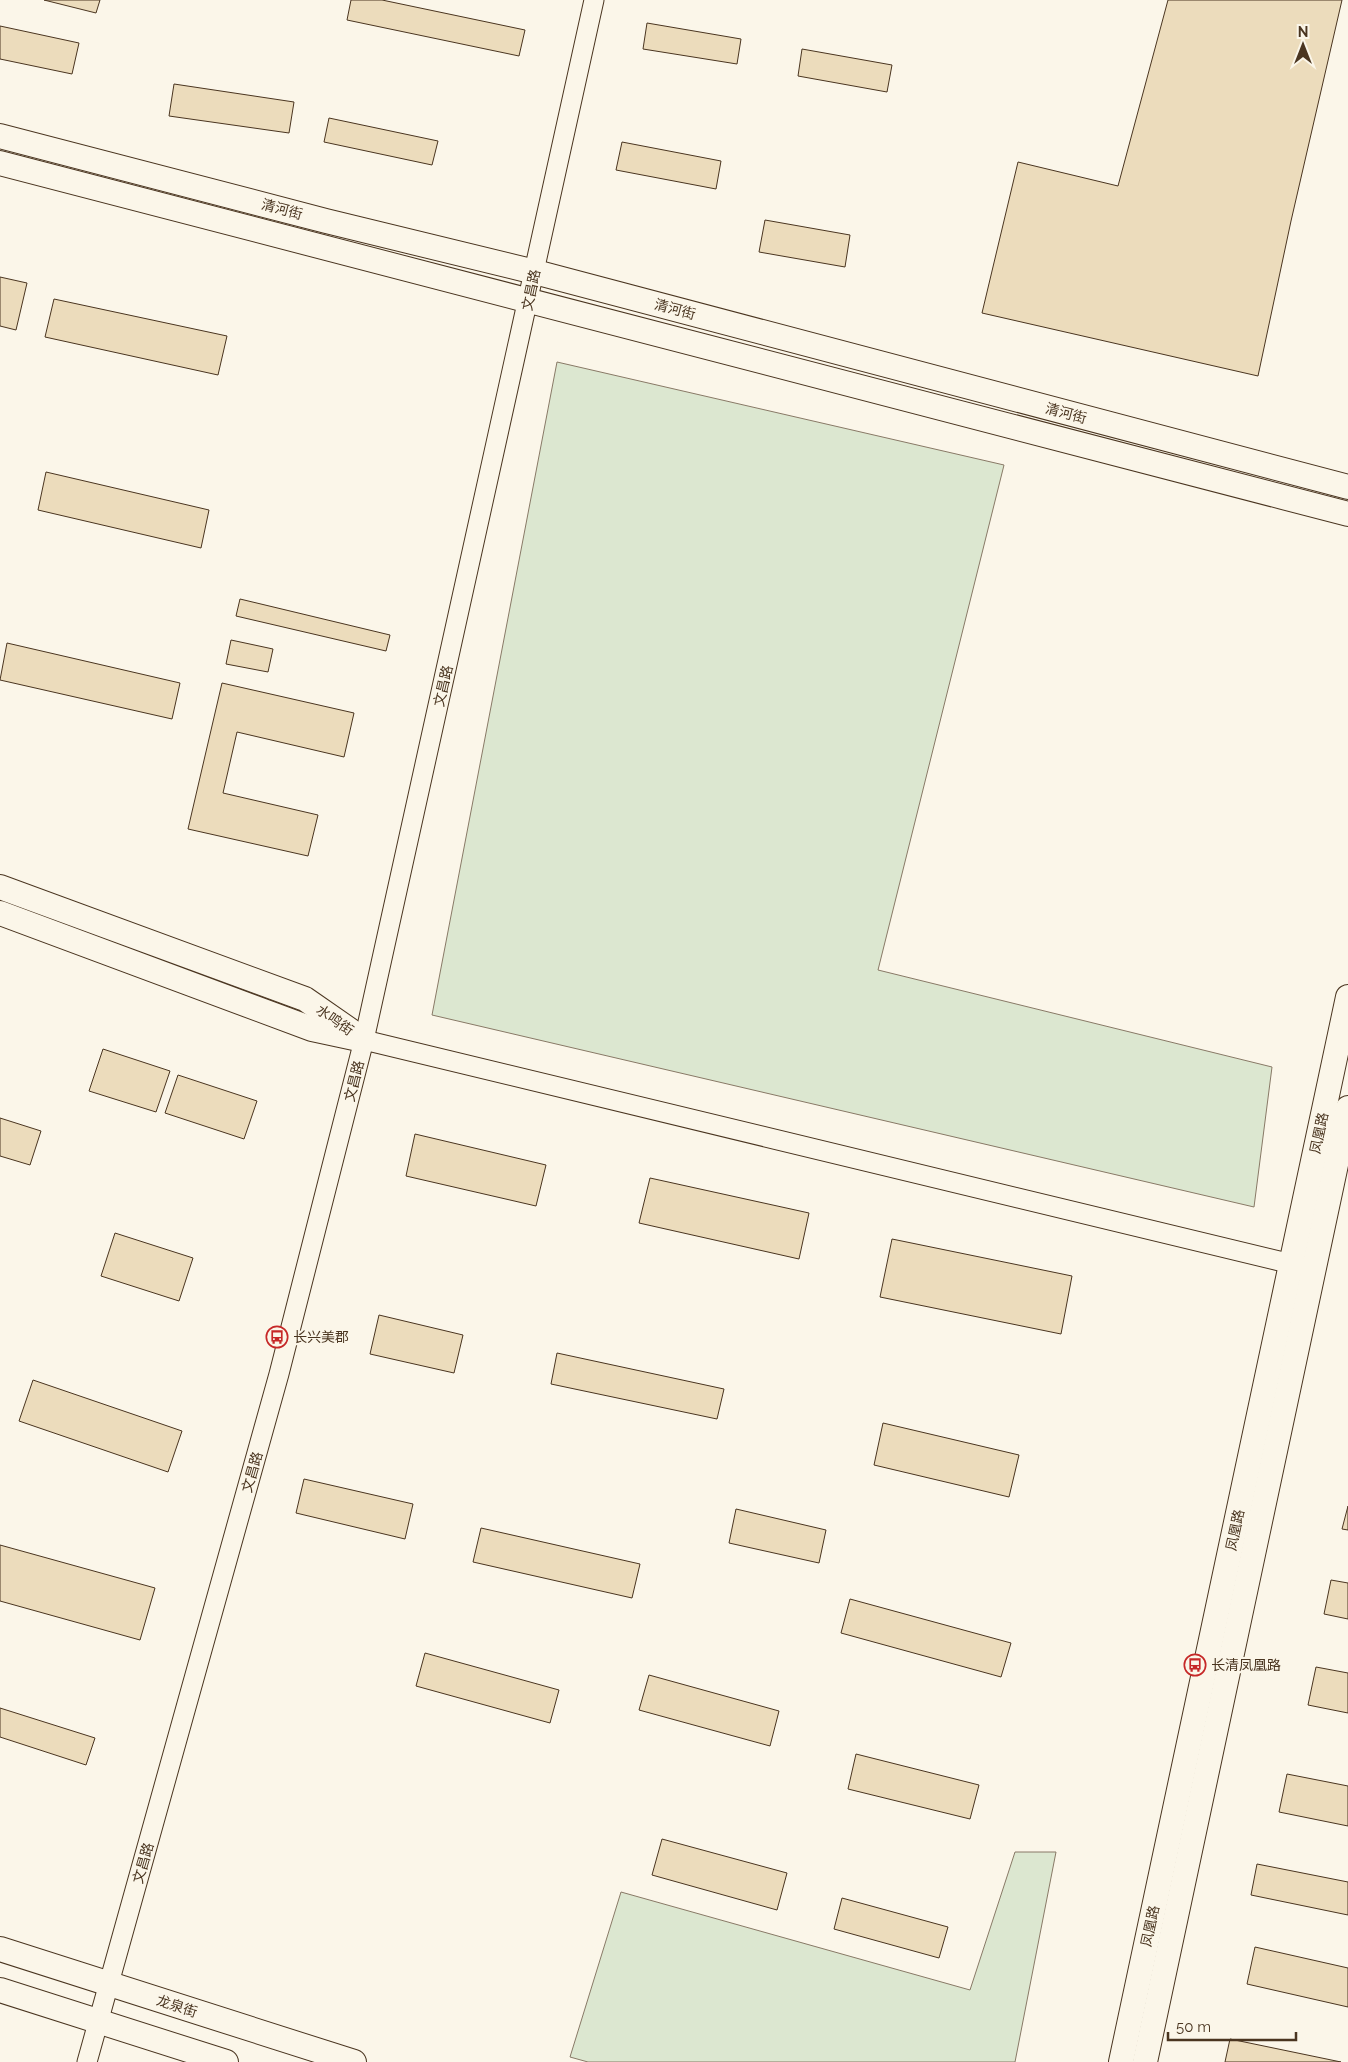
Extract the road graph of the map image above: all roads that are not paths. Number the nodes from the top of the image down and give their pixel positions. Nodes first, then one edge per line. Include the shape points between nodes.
1 (594, 0) edge
2 (0, 136) edge
3 (0, 163) edge
4 (535, 272) junction
5 (528, 301) junction
6 (1348, 487) edge
7 (1348, 514) edge
8 (0, 888) edge
9 (0, 913) edge
10 (1348, 997) edge
11 (364, 1040) junction
12 (1348, 1108) edge
13 (1303, 1267) junction
14 (0, 1949) edge
15 (109, 1984) junction
16 (0, 1990) edge
17 (99, 2023) junction
18 (87, 2062) edge
19 (226, 2062) edge
20 (354, 2062) edge
21 (1121, 2062) edge
22 (1145, 2062) edge

1 - 4 street, 文昌路
2 - 4 main road, 清河街
3 - 5 main road, 清河街
4 - 5 street, 文昌路
4 - 6 main road, 清河街
5 - 7 main road, 清河街
5 - 11 street, 文昌路
8 - 11 main road, 水鸣街 via 305,999
9 - 11 main road, 水鸣街 via 312,1029
10 - 13 main road, 凤凰路
11 - 13 street
11 - 15 street, 文昌路 via 279,1374
12 - 13 main road, 凤凰路
13 - 21 main road, 凤凰路
13 - 22 main road, 凤凰路
14 - 15 main road, 龙泉街
15 - 17 street, 文昌路
15 - 20 main road, 龙泉街
16 - 17 main road
17 - 18 street, 文昌路
17 - 19 main road

